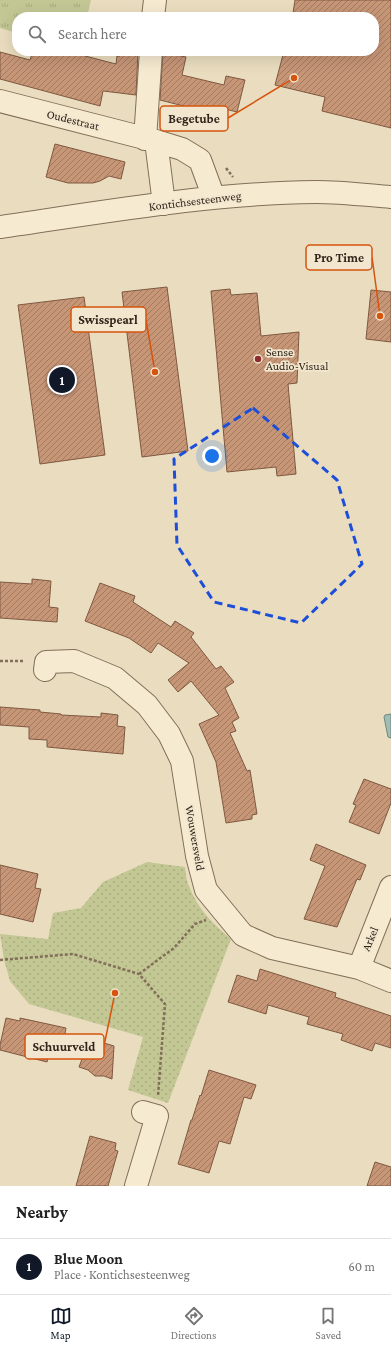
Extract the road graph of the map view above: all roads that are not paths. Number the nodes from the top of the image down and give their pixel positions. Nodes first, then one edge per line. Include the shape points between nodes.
1 (155, 0) edge
2 (154, 12) edge
3 (151, 56) edge
4 (0, 101) edge
5 (151, 140) junction
6 (391, 197) edge
7 (214, 198) junction
8 (164, 204) junction
9 (0, 227) edge
10 (46, 666) road end
11 (391, 888) edge
12 (359, 968) junction
13 (391, 980) edge
14 (150, 1114) road end
15 (136, 1186) edge

1 - 2 street
3 - 5 street
4 - 5 street, Oudestraat
5 - 7 street, Oudestraat via 182,150 200,160
5 - 8 street
6 - 7 street, Kontichsesteenweg via 317,192
7 - 8 street, Kontichsesteenweg
8 - 9 street, Kontichsesteenweg
10 - 12 street, Wouwersveld via 74,661 115,678 147,705 169,734 182,762 197,856 206,890 243,935 272,948
11 - 12 street, Arkel
12 - 13 street, Wouwersveld
14 - 15 street

